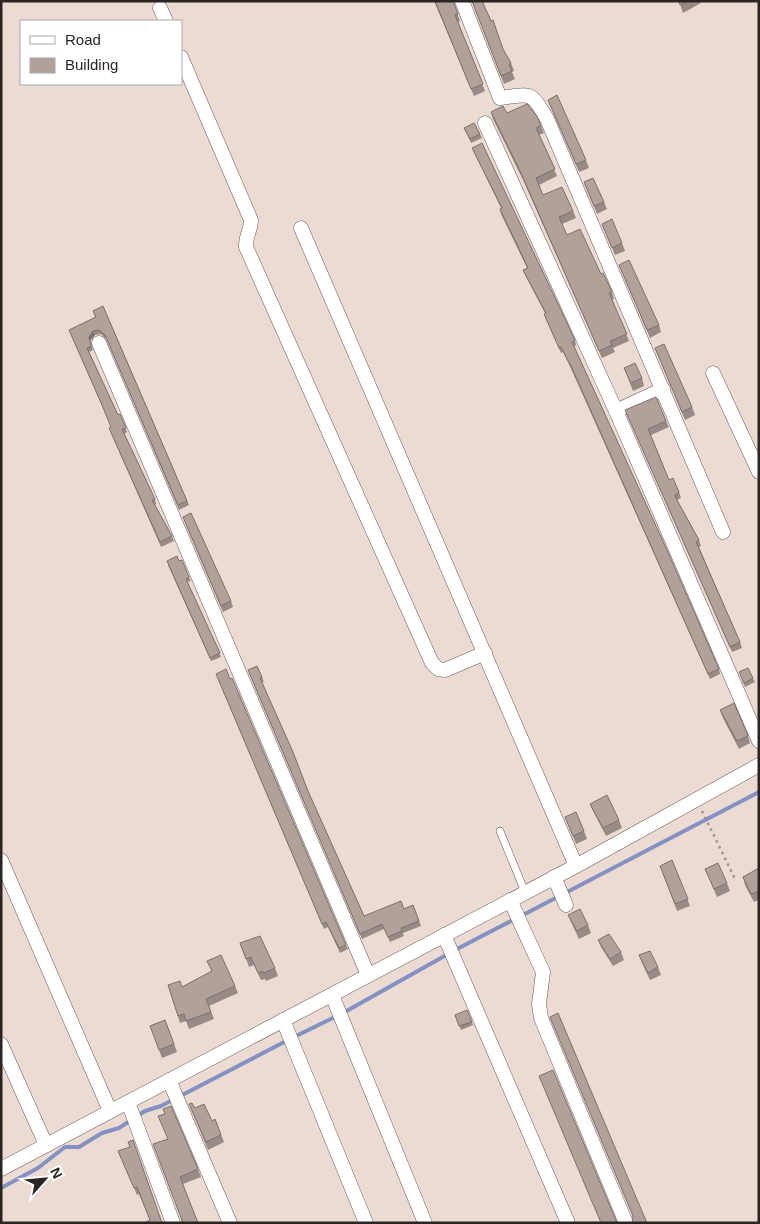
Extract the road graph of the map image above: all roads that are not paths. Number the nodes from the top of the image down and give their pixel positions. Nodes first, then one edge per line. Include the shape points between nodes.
1 (462, 1) edge
2 (182, 59) edge
3 (485, 123) dead end
4 (301, 228) dead end
5 (99, 343) dead end
6 (713, 373) dead end
7 (663, 389) junction
8 (616, 412) junction
9 (759, 472) edge
10 (724, 532) dead end
11 (485, 653) junction
12 (759, 741) edge
13 (759, 765) edge
14 (500, 831) dead end
15 (1, 860) edge
16 (576, 866) junction
17 (556, 882) junction
18 (525, 892) junction
19 (566, 904) dead end
20 (512, 905) junction
21 (446, 940) junction
22 (368, 975) junction
23 (334, 1001) junction
24 (285, 1025) junction
25 (1, 1044) edge
26 (171, 1083) junction
27 (129, 1104) junction
28 (110, 1111) junction
29 (46, 1145) junction
30 (1, 1169) edge
31 (173, 1223) edge
32 (230, 1223) edge
33 (366, 1223) edge
34 (425, 1223) edge
35 (568, 1223) edge
36 (626, 1223) edge

1 - 7 street via 500,98 528,95 535,98 548,120
2 - 11 street via 251,220 251,228 245,238 246,247 432,663 445,670
3 - 8 street
4 - 11 street
5 - 22 street
6 - 9 street
7 - 8 street
7 - 10 street
8 - 12 street
11 - 16 street
13 - 16 street
14 - 18 lane
15 - 28 street
16 - 17 street
17 - 18 street
17 - 19 street
18 - 20 street
20 - 21 street
20 - 36 street via 543,972 539,1004 541,1018
21 - 22 street
21 - 35 street
22 - 23 street
23 - 24 street
23 - 34 street
24 - 26 street
24 - 33 street
25 - 29 street
26 - 27 street
26 - 32 street
27 - 28 street
27 - 31 street
28 - 29 street
29 - 30 street

